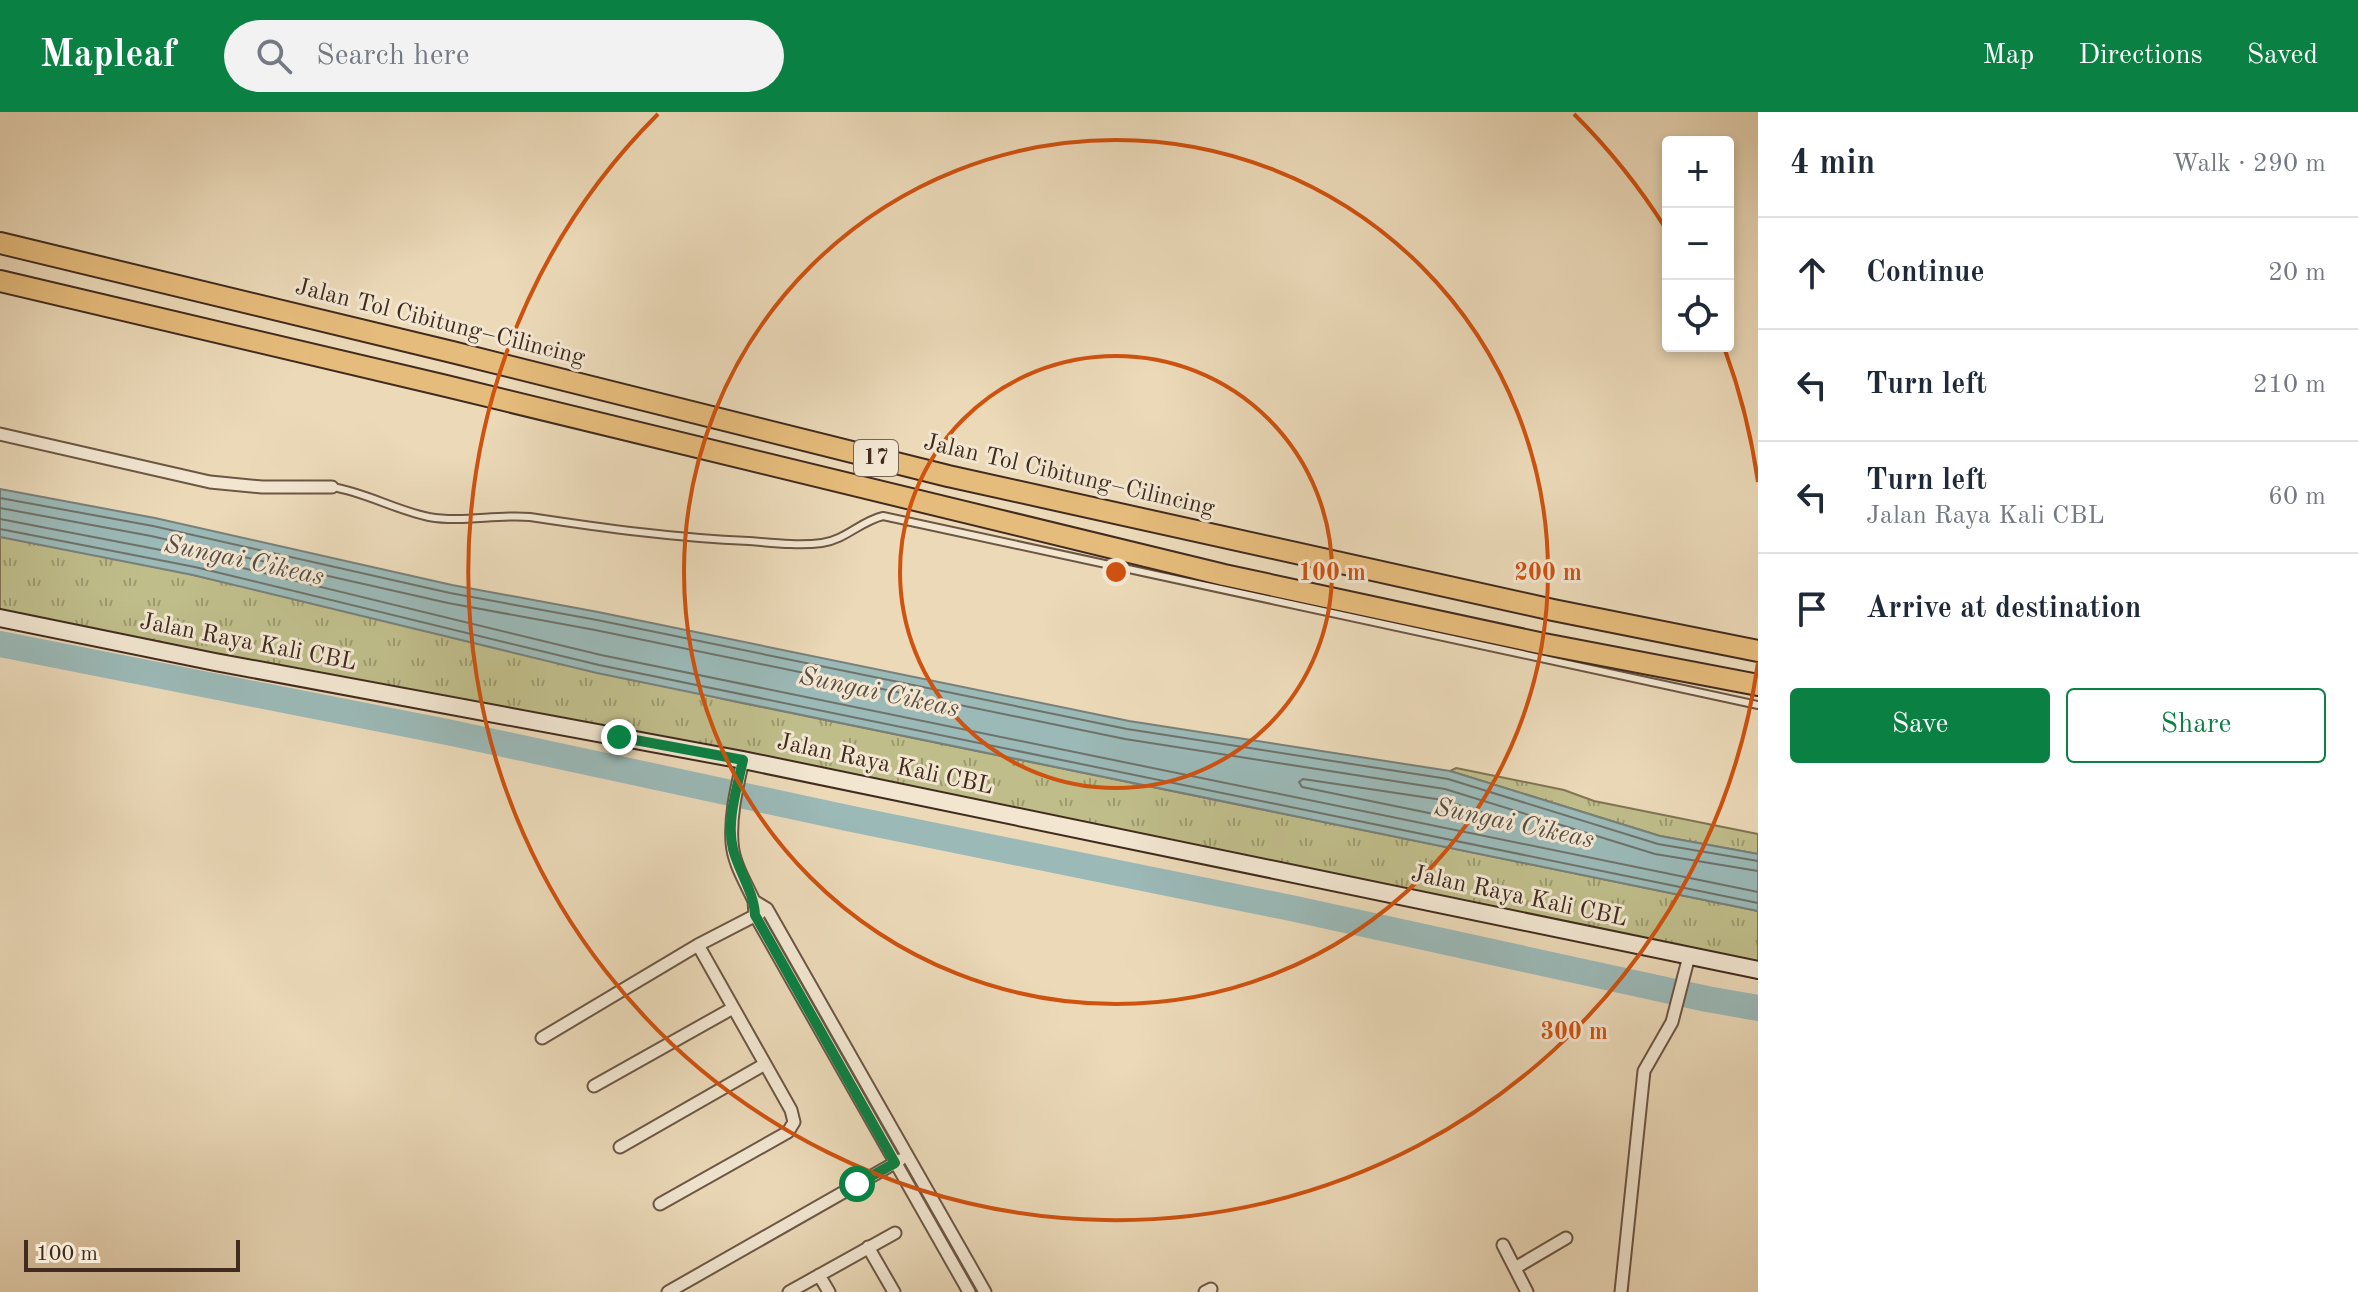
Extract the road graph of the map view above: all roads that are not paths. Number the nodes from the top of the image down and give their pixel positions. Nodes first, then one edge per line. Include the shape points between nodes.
1 (0, 243) edge
2 (0, 281) edge
3 (0, 434) edge
4 (332, 487) joint
5 (0, 618) edge
6 (1758, 651) edge
7 (1758, 685) edge
8 (1758, 705) edge
9 (743, 760) junction
10 (754, 901) junction
11 (767, 909) junction
12 (755, 915) junction
13 (698, 945) junction
14 (1689, 956) junction
15 (1758, 970) edge
16 (733, 1008) junction
17 (542, 1038) dead end
18 (765, 1064) junction
19 (594, 1086) dead end
20 (620, 1147) dead end
21 (907, 1156) junction
22 (895, 1163) junction
23 (660, 1204) dead end
24 (895, 1233) dead end
25 (1566, 1238) dead end
26 (1503, 1245) dead end
27 (868, 1247) junction
28 (1515, 1268) junction
29 (819, 1275) junction
30 (687, 1288) edge
31 (668, 1292) edge
32 (789, 1292) edge
33 (829, 1292) edge
34 (894, 1292) edge
35 (969, 1292) edge
36 (985, 1292) edge
37 (1527, 1292) edge
38 (1621, 1292) edge

1 - 6 highway, Jalan Tol Cibitung–Cilincing / 17 via 948,476
2 - 7 highway, 17 via 1224,575
3 - 4 street via 210,482
4 - 8 lane via 431,517 521,516 755,542 833,541 883,516
5 - 9 main road, Jalan Raya Kali CBL
9 - 10 street via 732,844
9 - 14 main road, Jalan Raya Kali CBL
10 - 11 street
10 - 12 street
11 - 12 street
11 - 21 street
12 - 13 street
12 - 22 street
13 - 16 street
13 - 17 street
14 - 15 main road, Jalan Raya Kali CBL
14 - 38 street via 1672,1022 1644,1071
16 - 18 street
16 - 19 street
18 - 20 street
18 - 23 street via 791,1110 792,1127
21 - 22 street
21 - 36 street
22 - 30 street
22 - 35 street
24 - 27 street
25 - 28 street
26 - 28 street
27 - 29 street
27 - 34 street
28 - 37 street
29 - 32 street
29 - 33 street
30 - 31 street

